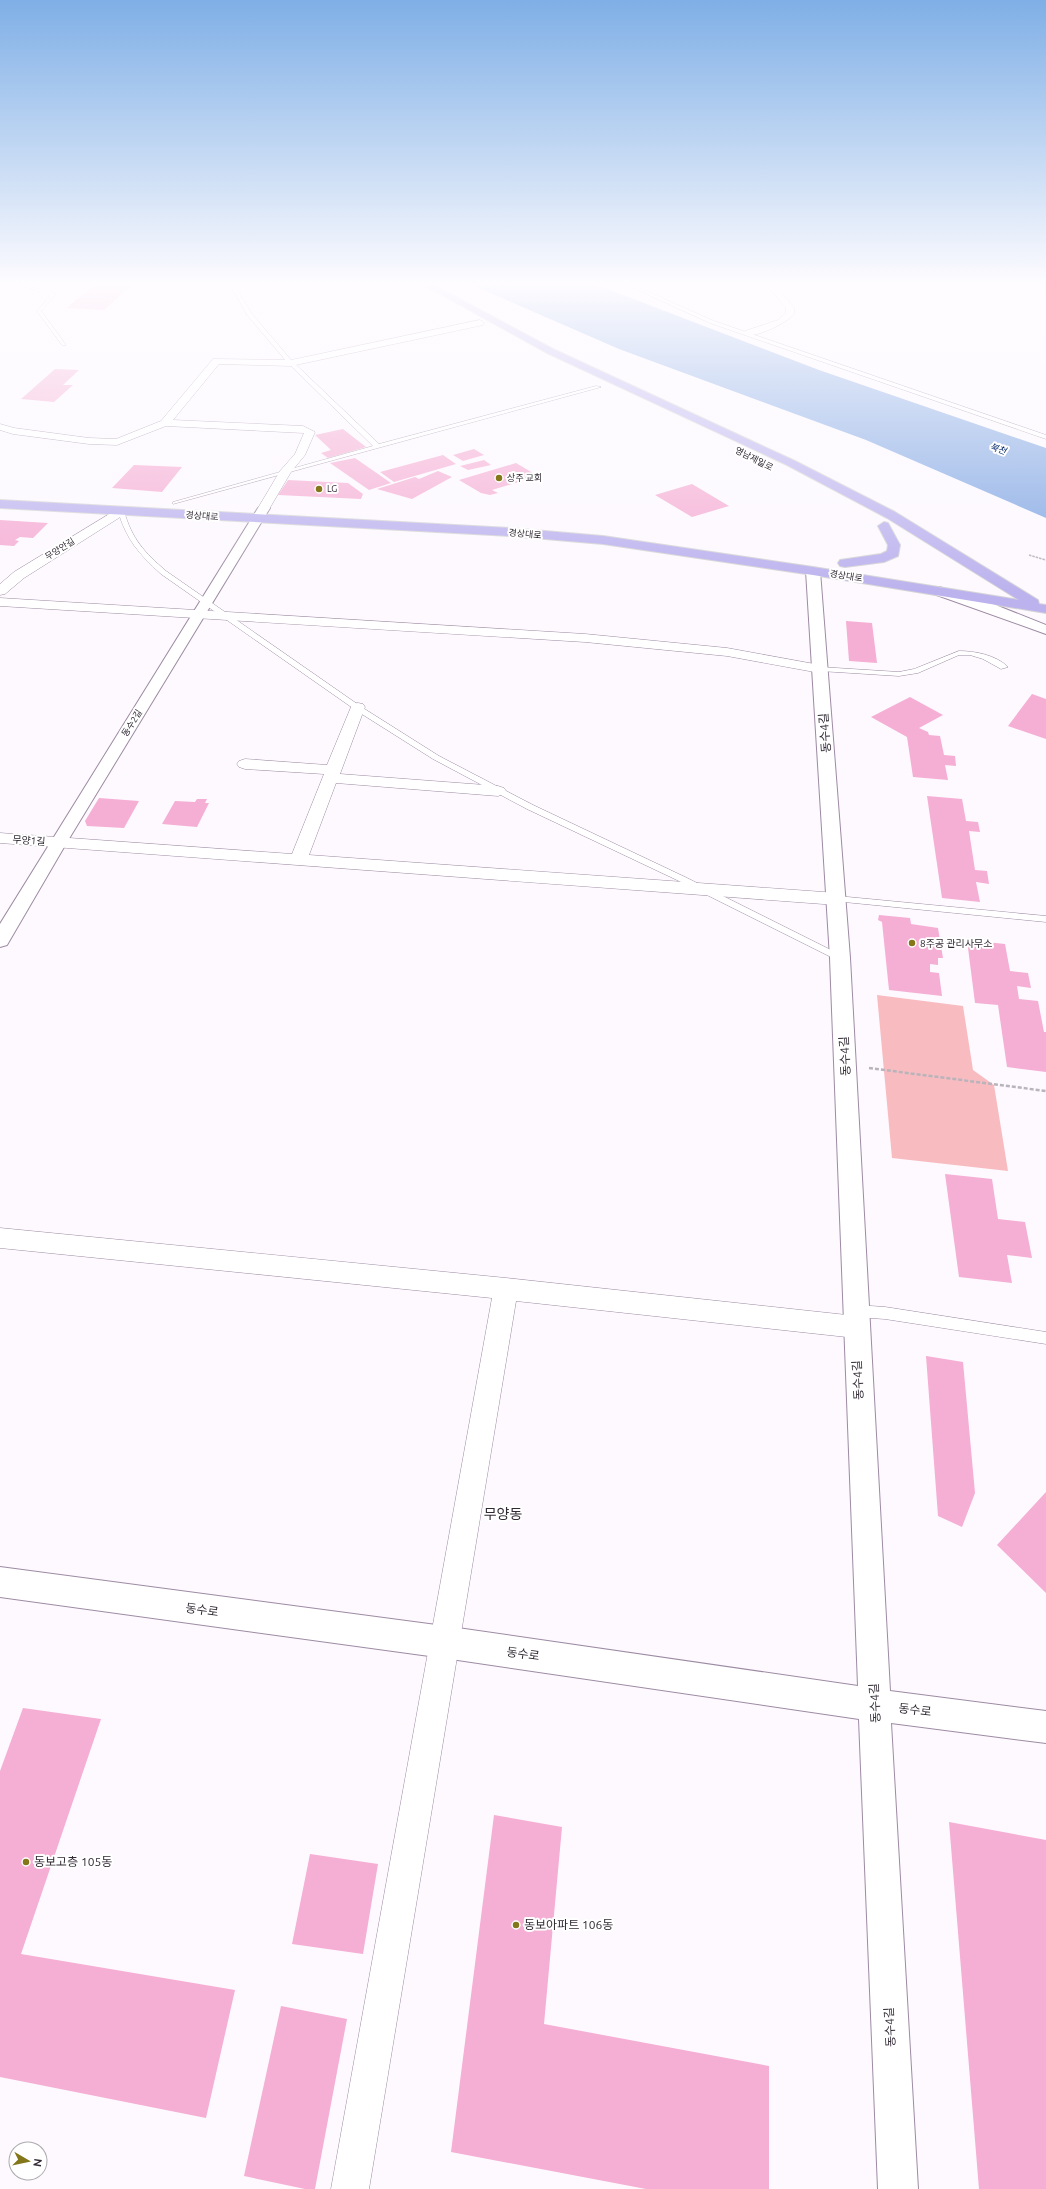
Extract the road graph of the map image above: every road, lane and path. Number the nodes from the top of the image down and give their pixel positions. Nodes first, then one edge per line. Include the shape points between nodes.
1 (194, 387) edge
2 (315, 387) edge
3 (597, 387) edge
4 (628, 387) edge
5 (905, 387) edge
6 (601, 389) joint
7 (634, 403) dead end
8 (165, 423) junction
9 (0, 427) edge
10 (13, 431) junction
11 (1046, 437) edge
12 (4, 438) dead end
13 (377, 446) junction
14 (756, 459) dead end
15 (286, 471) junction
16 (0, 494) edge
17 (175, 503) junction
18 (0, 504) edge
19 (121, 511) junction
20 (374, 512) dead end
21 (261, 513) junction
22 (600, 527) dead end
23 (904, 538) dead end
24 (1029, 555) dead end
25 (1046, 560) edge
26 (845, 564) junction
27 (813, 571) junction
28 (891, 571) dead end
29 (979, 586) dead end
30 (0, 591) edge
31 (939, 592) junction
32 (1046, 594) edge
33 (1009, 596) junction
34 (0, 602) edge
35 (203, 608) junction
36 (1044, 609) edge
37 (227, 616) junction
38 (1046, 628) edge
39 (1004, 667) dead end
40 (820, 669) junction
41 (358, 707) junction
42 (245, 764) dead end
43 (333, 774) junction
44 (498, 791) junction
45 (0, 838) edge
46 (58, 842) junction
47 (298, 860) junction
48 (704, 889) junction
49 (837, 899) junction
50 (1046, 919) edge
51 (0, 940) edge
52 (840, 958) junction
53 (868, 1068) dead end
54 (1046, 1091) edge
55 (0, 1238) edge
56 (506, 1288) junction
57 (855, 1319) junction
58 (1046, 1338) edge
59 (0, 1582) edge
60 (444, 1642) junction
61 (875, 1705) junction
62 (1046, 1727) edge
63 (350, 2189) edge
64 (898, 2189) edge

1 - 8 street
2 - 13 lane
3 - 6 main road
4 - 33 main road, 영남제일로 via 791,463 891,515 940,545
5 - 11 lane
6 - 13 lane
7 - 14 main road, 영남제일로
8 - 10 street via 117,442
8 - 15 street via 272,427 303,429 310,432 300,455
9 - 10 street
10 - 12 street
13 - 15 lane
15 - 17 lane
15 - 21 street
16 - 17 main road, 경상대로
17 - 21 main road, 경상대로
18 - 19 main road, 경상대로
19 - 21 main road, 경상대로
19 - 30 street, 무양안길 via 19,575
19 - 35 lane via 123,526 140,550
20 - 21 main road, 경상대로
21 - 27 main road, 경상대로 via 603,540
21 - 35 street, 동수2길
22 - 26 main road, 경상대로
23 - 26 main road via 880,524 894,545 893,553 884,558
24 - 25 path
26 - 28 main road, 경상대로
27 - 31 main road, 경상대로
27 - 40 street, 동수4길
29 - 33 main road, 경상대로
31 - 33 main road, 경상대로
31 - 38 street
32 - 33 main road, 경상대로
33 - 36 main road, 경상대로
33 - 38 street, 영남제일로
34 - 35 street
35 - 37 street
35 - 46 street, 동수2길
37 - 40 street via 586,638 727,652
37 - 41 lane
39 - 40 lane via 973,652 961,652 899,674
40 - 49 street, 동수4길
41 - 43 street
41 - 44 lane via 406,739
42 - 43 street
43 - 44 street
43 - 47 street
44 - 48 lane
45 - 46 street, 무양1길
46 - 47 street, 무양1길
46 - 51 street, 동수2길
47 - 48 street, 무양1길
48 - 49 street, 무양1길
48 - 52 lane
49 - 50 lane
49 - 52 street, 동수4길
52 - 57 street, 동수4길
53 - 54 path
55 - 56 street
56 - 57 street
56 - 60 street
57 - 58 lane via 885,1313
57 - 61 street, 동수4길
59 - 60 street, 동수로
60 - 61 street, 동수로
60 - 63 street
61 - 62 street, 동수로
61 - 64 street, 동수4길

